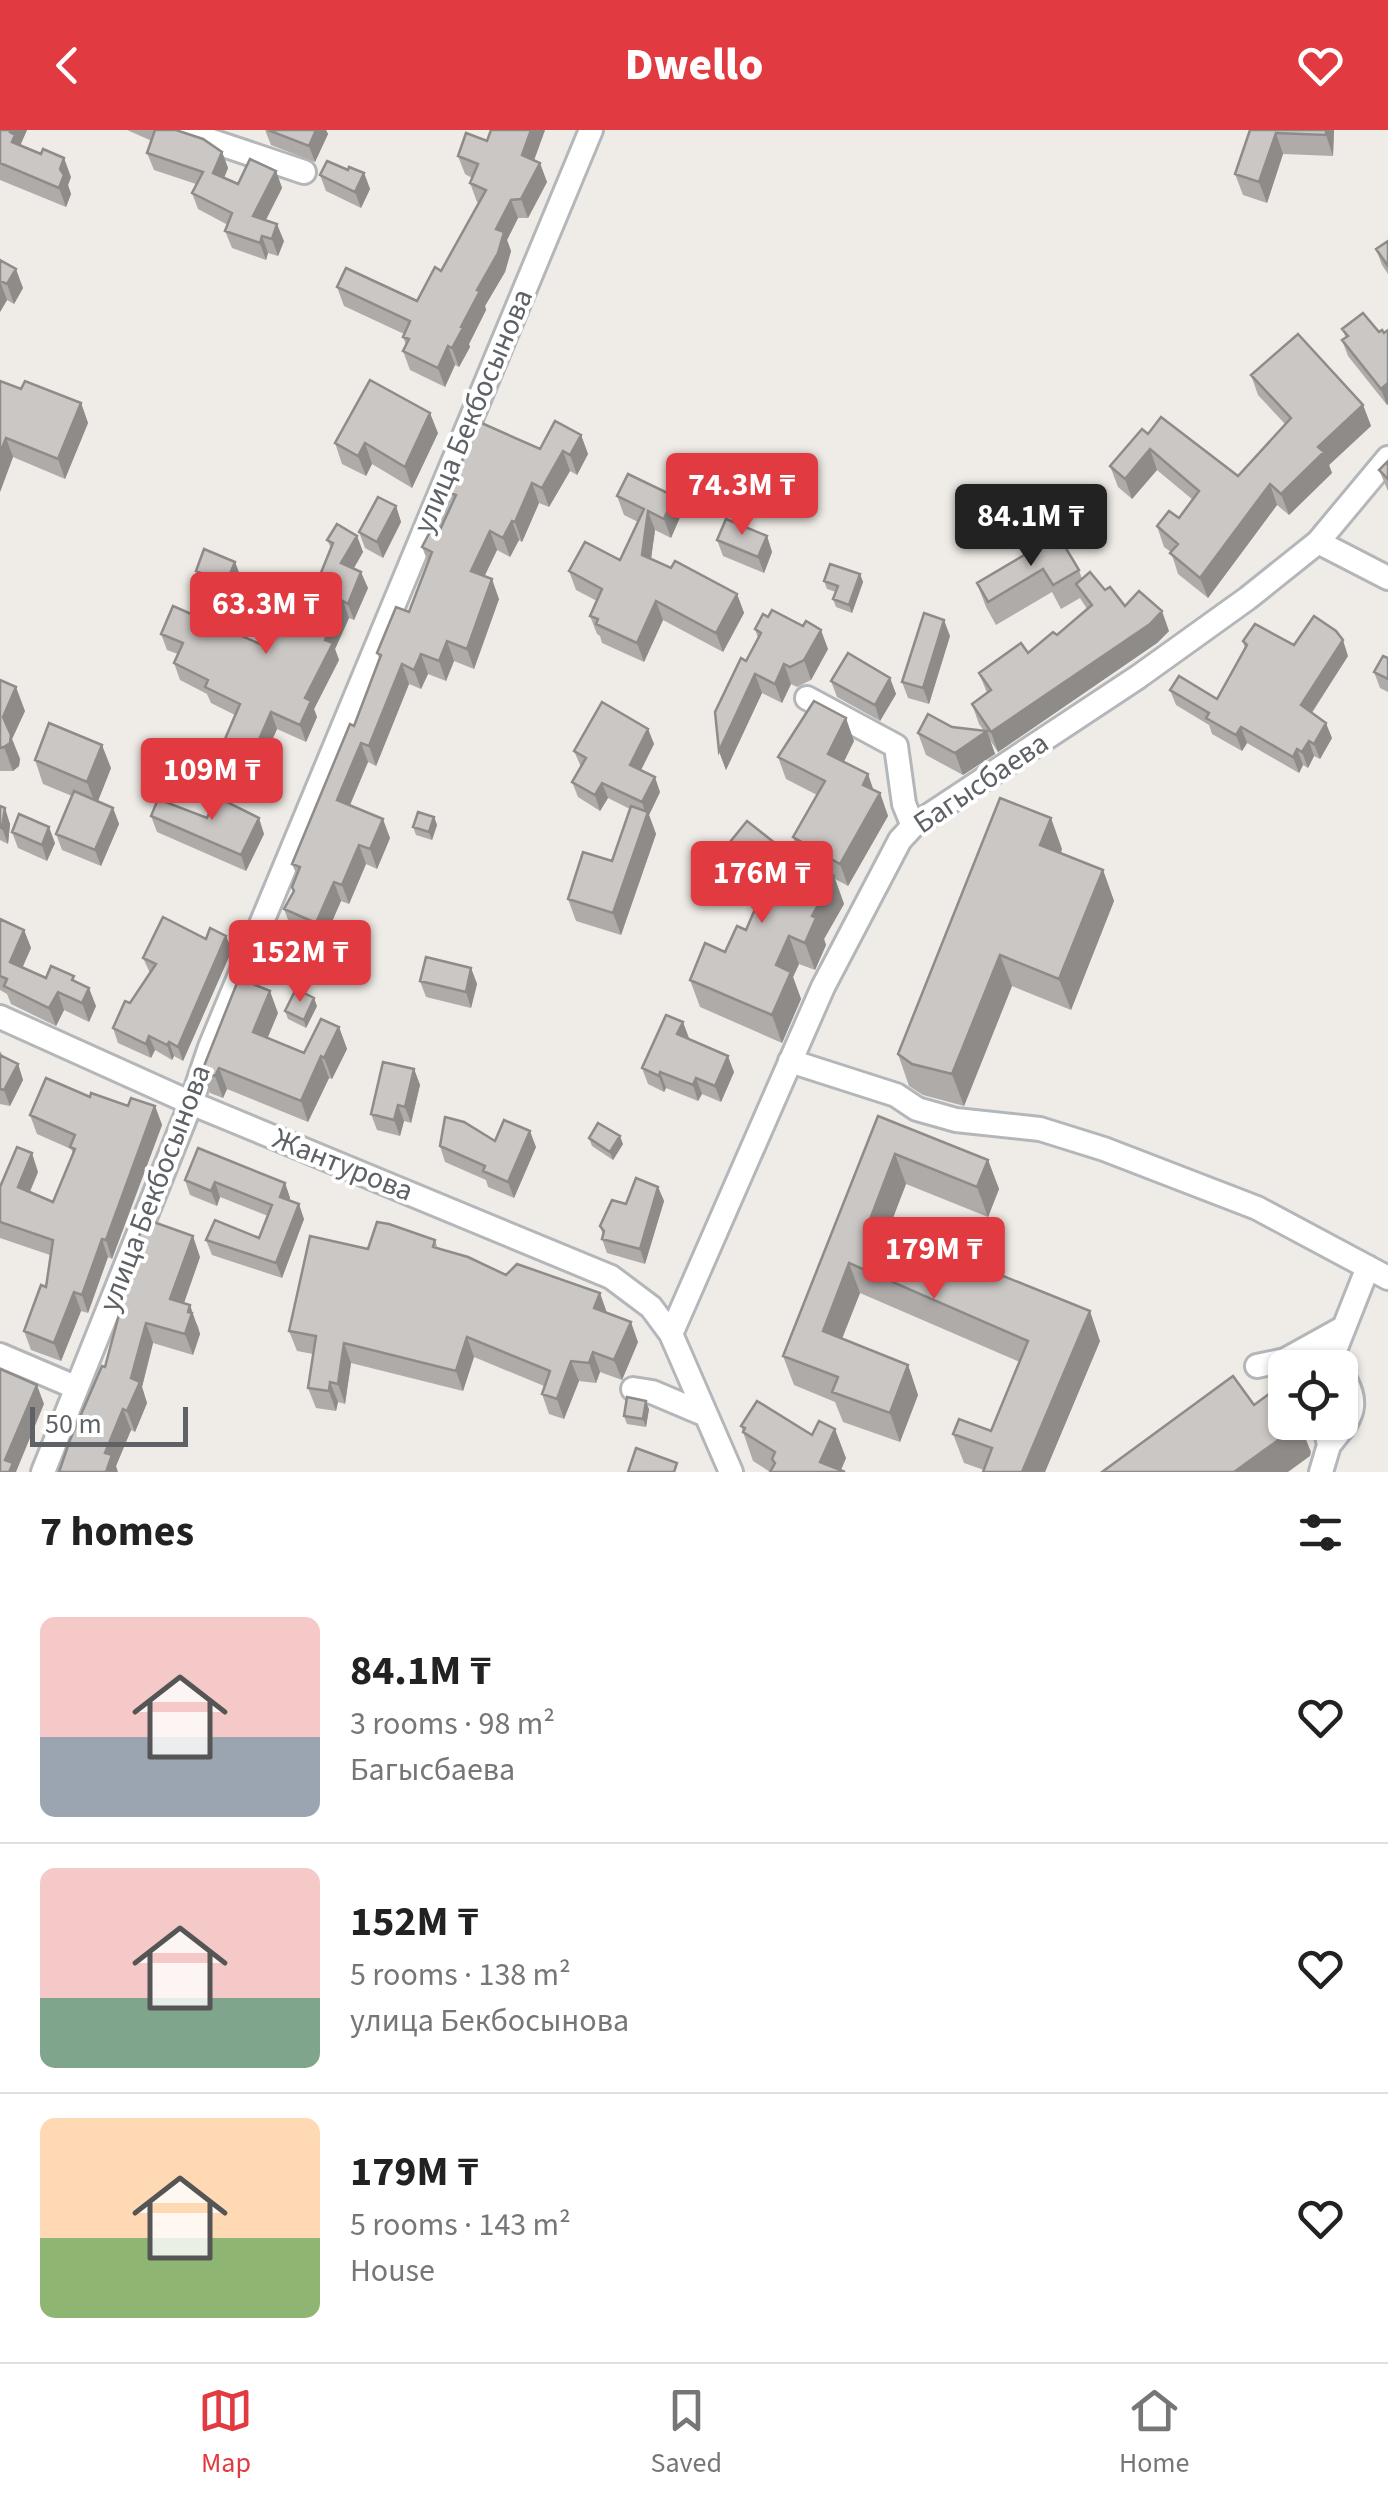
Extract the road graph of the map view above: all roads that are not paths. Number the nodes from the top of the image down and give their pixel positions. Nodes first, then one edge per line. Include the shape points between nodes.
1 (179, 130) edge
2 (592, 130) edge
3 (304, 172) dead end
4 (1388, 458) edge
5 (1318, 542) junction
6 (1388, 578) edge
7 (807, 698) dead end
8 (913, 826) junction
9 (0, 1017) edge
10 (790, 1061) junction
11 (190, 1103) junction
12 (1383, 1275) edge
13 (1341, 1330) junction
14 (671, 1334) junction
15 (1337, 1350) edge
16 (0, 1355) edge
17 (1257, 1366) dead end
18 (75, 1388) junction
19 (633, 1389) dead end
20 (704, 1414) junction
21 (1325, 1440) edge
22 (42, 1472) edge
23 (731, 1472) edge
24 (1321, 1472) edge

1 - 3 street
2 - 11 street, улица Бекбосынова
4 - 5 street, Багысбаева
5 - 6 street
5 - 8 street, Багысбаева via 1138,678
7 - 8 street via 896,746
8 - 10 street, Багысбаева via 874,889
9 - 11 street, Жантурова
10 - 12 street via 956,1120 1040,1129 1104,1148 1256,1208
10 - 14 street, Багысбаева
11 - 14 street, Жантурова via 611,1277 652,1308
11 - 18 street, улица Бекбосынова
12 - 13 street
13 - 15 street
13 - 17 street via 1285,1360
14 - 20 street, Жантурова
16 - 18 street
18 - 22 street, улица Бекбосынова
19 - 20 street
20 - 23 street, Жантурова
21 - 24 street

